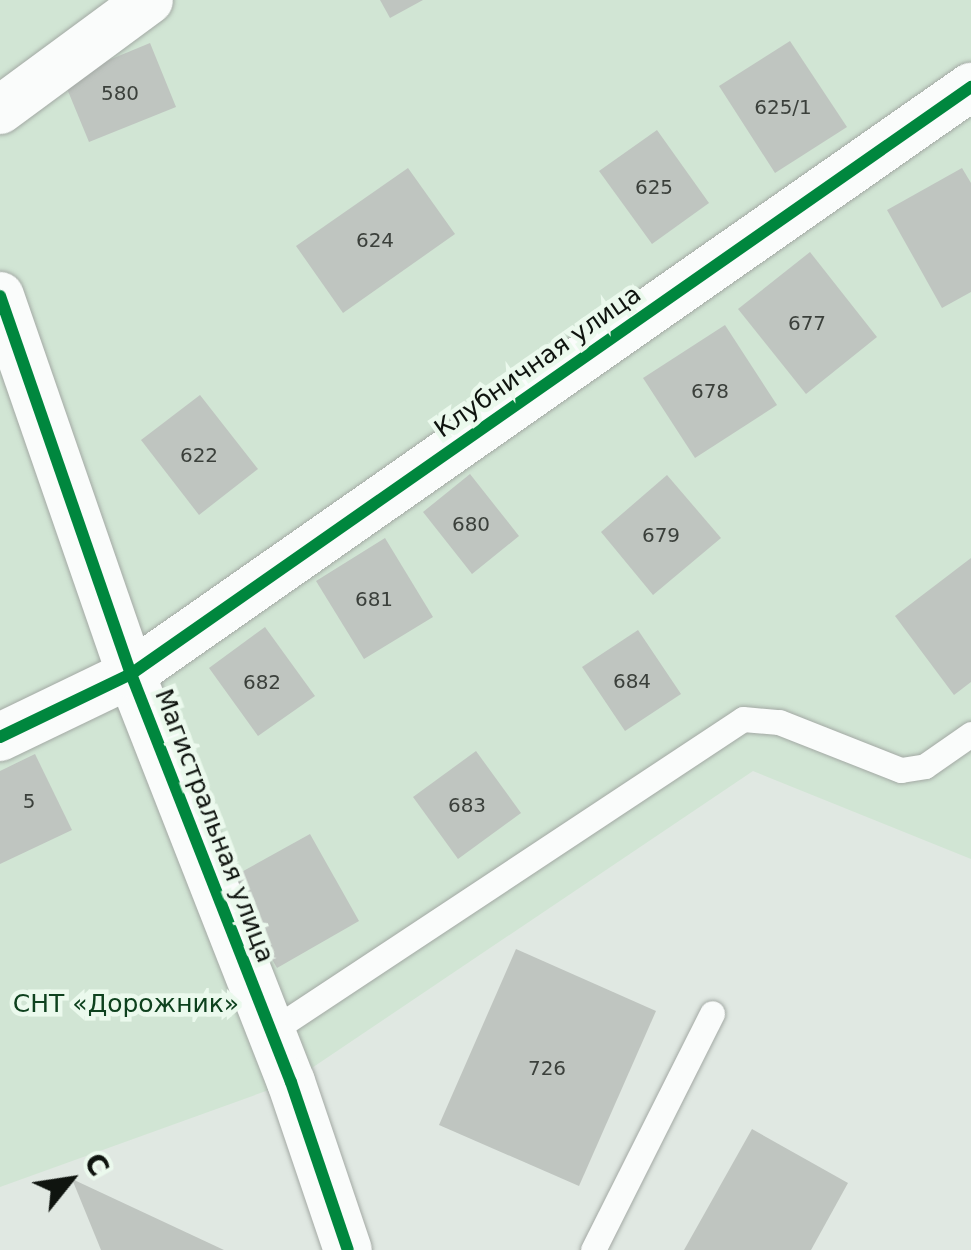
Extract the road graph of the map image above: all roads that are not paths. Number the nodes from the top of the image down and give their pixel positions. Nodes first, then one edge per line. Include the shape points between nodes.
1 (149, 0) edge
2 (971, 87) edge
3 (0, 110) edge
4 (0, 296) edge
5 (131, 674) junction
6 (971, 734) edge
7 (0, 737) edge
8 (712, 1013) dead end
9 (270, 1032) junction
10 (348, 1250) edge
11 (593, 1250) edge

1 - 3 street
2 - 5 street, Клубничная улица
4 - 5 street, Магистральная улица
5 - 7 street, Клубничная улица
5 - 9 street, Магистральная улица
6 - 9 lane via 925,766 901,770 779,722 743,719
8 - 11 lane
9 - 10 street, Магистральная улица

